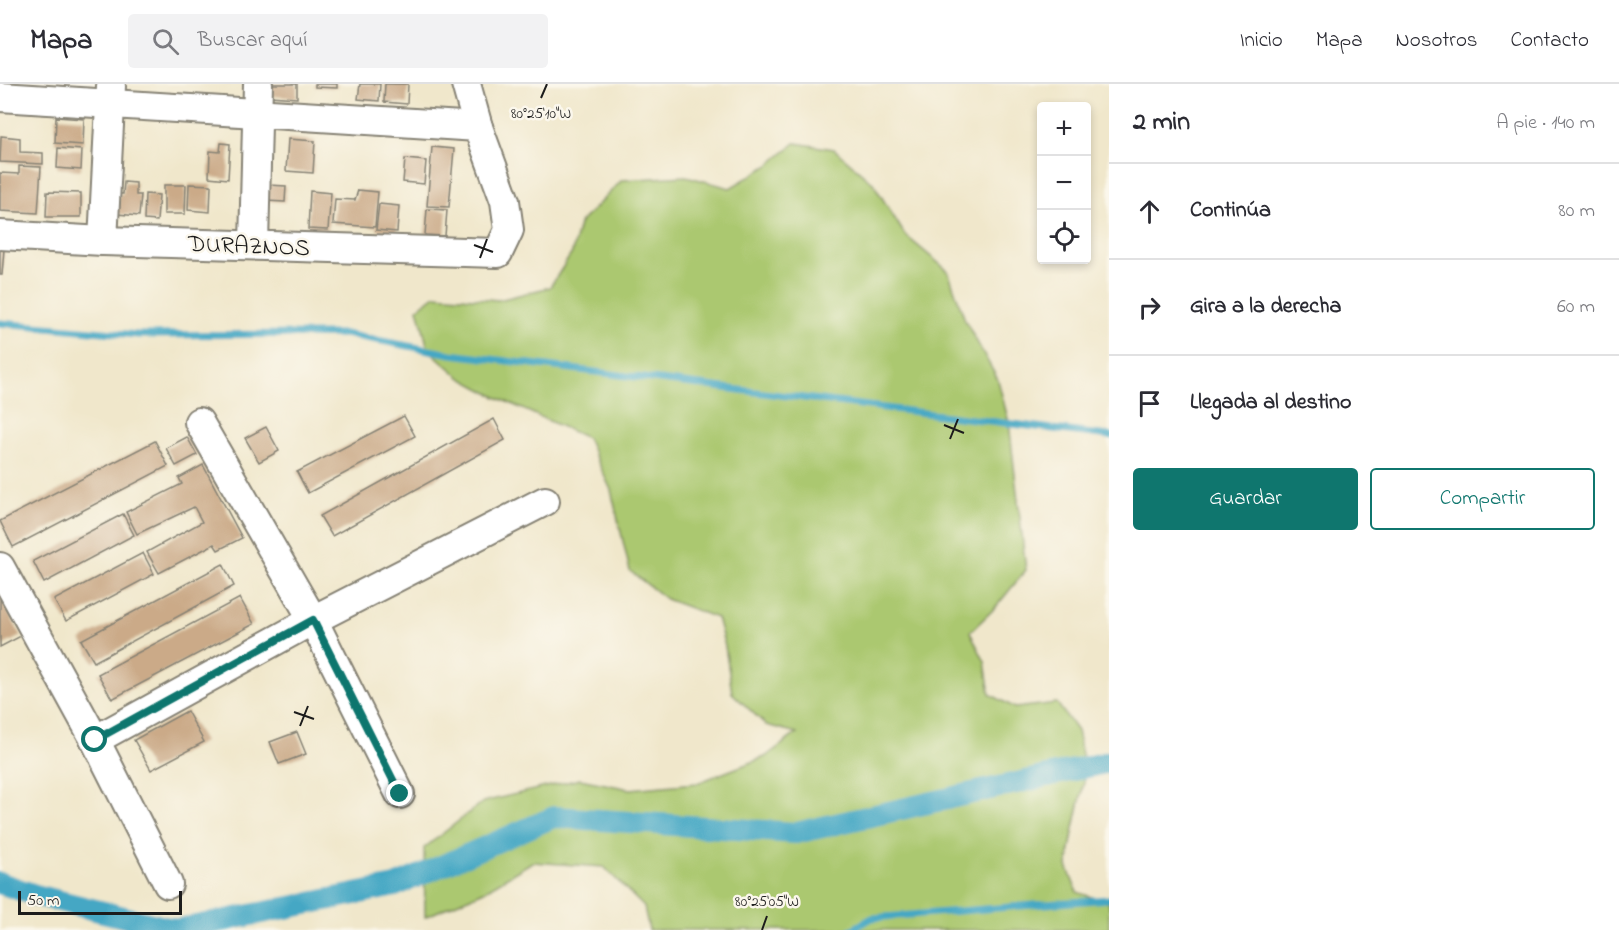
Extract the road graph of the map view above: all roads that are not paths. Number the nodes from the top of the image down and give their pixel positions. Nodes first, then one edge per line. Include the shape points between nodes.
1 (258, 84) edge
2 (466, 84) edge
3 (110, 94) edge
4 (0, 97) edge
5 (257, 114) junction
6 (478, 127) junction
7 (0, 236) edge
8 (103, 241) junction
9 (254, 244) junction
10 (199, 423) dead end
11 (545, 501) dead end
12 (0, 567) edge
13 (313, 620) junction
14 (95, 740) junction
15 (400, 794) dead end
16 (168, 884) dead end

1 - 5 street
2 - 6 street
3 - 4 street
3 - 5 street
3 - 8 street
5 - 6 street
5 - 9 street
6 - 9 street, DURAZNOS via 505,201 509,230 498,253
7 - 8 street, DURAZNOS
8 - 9 street, DURAZNOS
10 - 13 street
11 - 13 street
12 - 14 street
13 - 14 street
13 - 15 street
14 - 16 street

